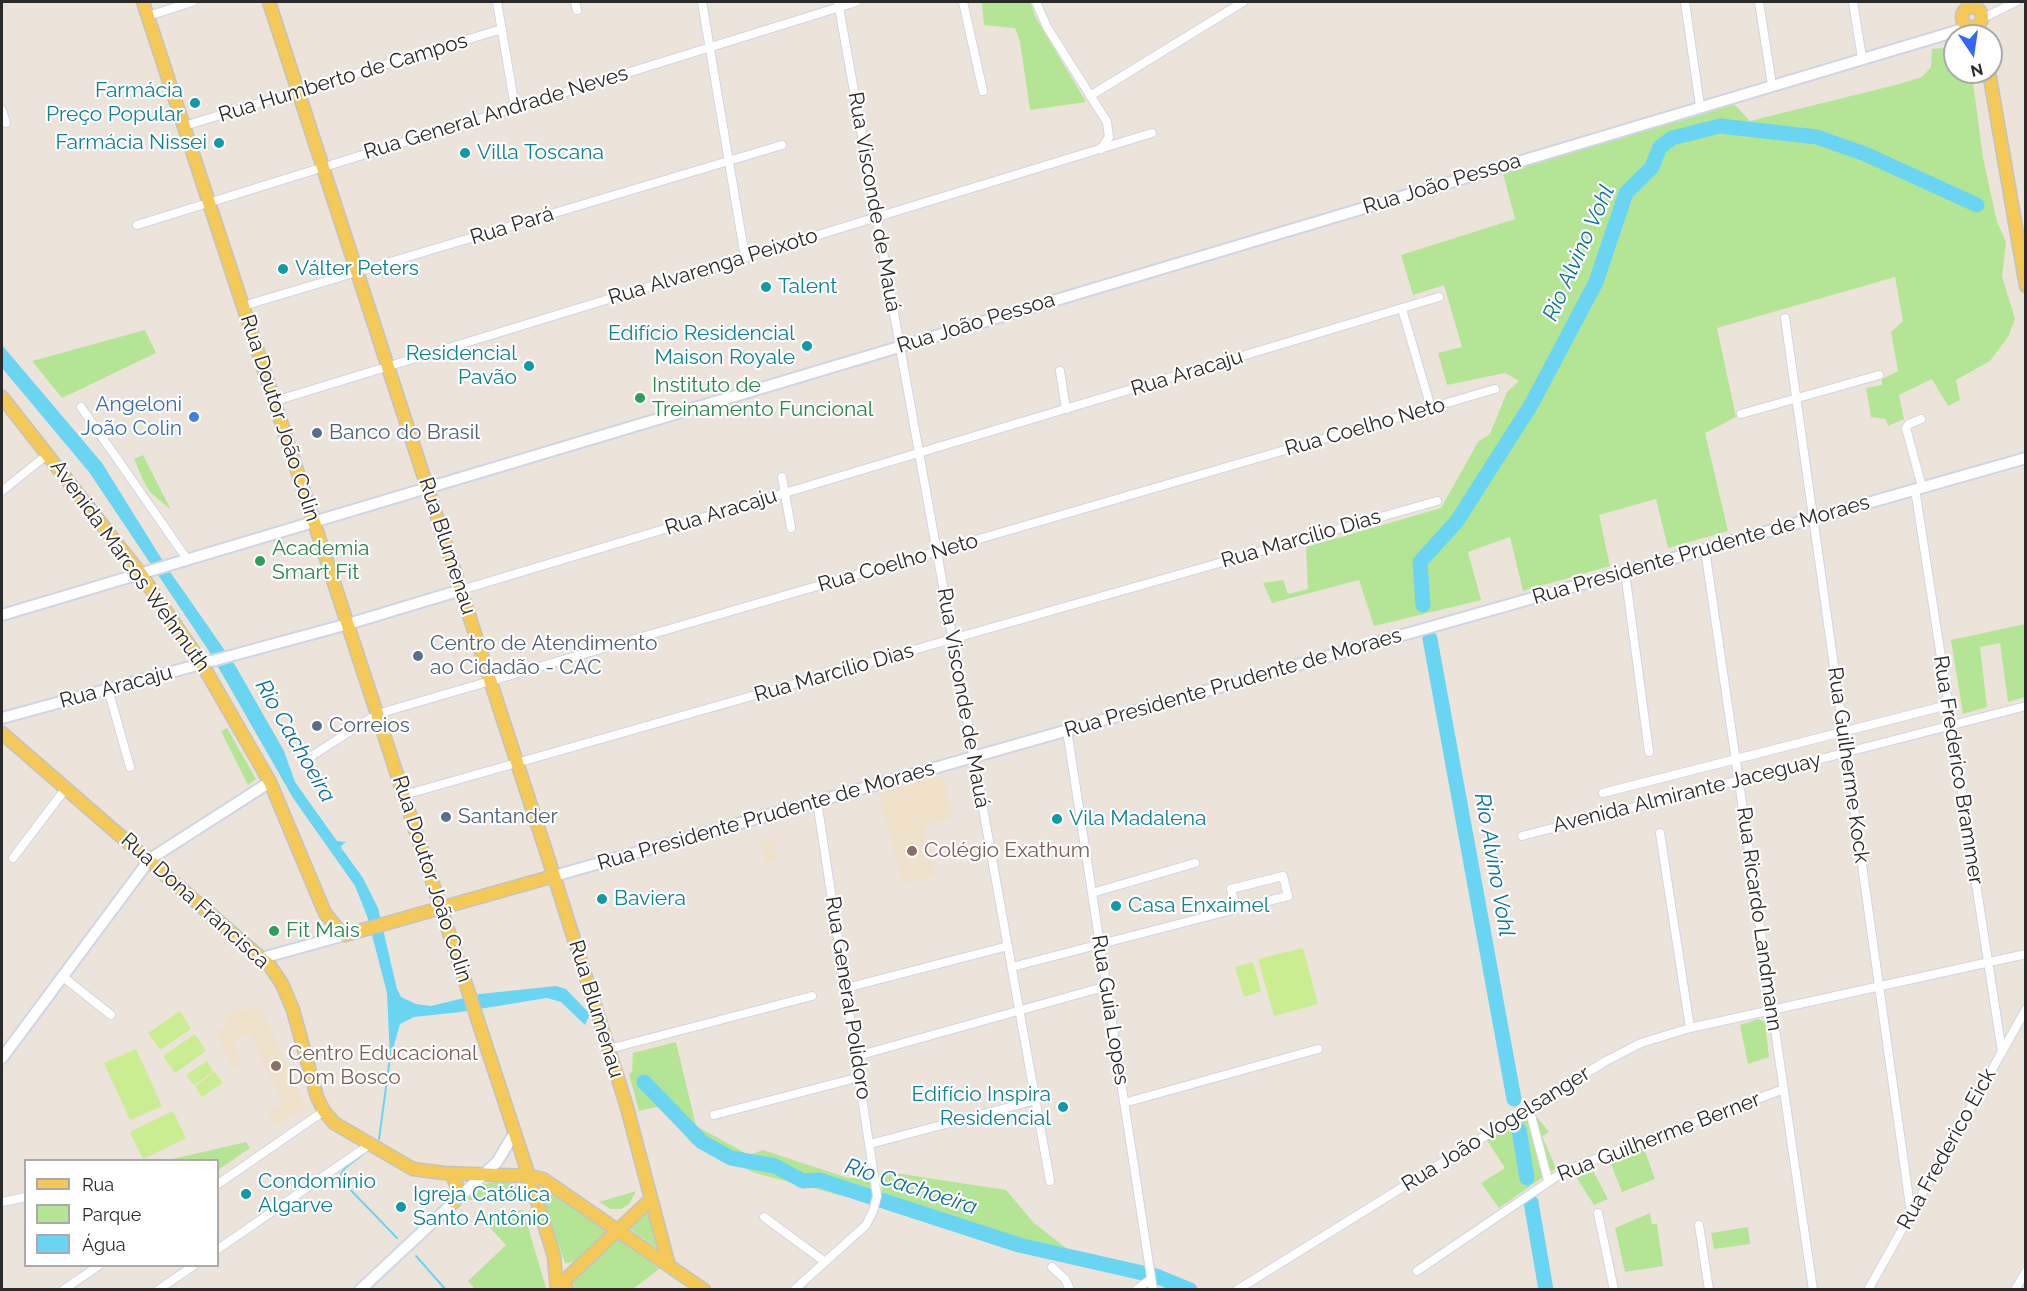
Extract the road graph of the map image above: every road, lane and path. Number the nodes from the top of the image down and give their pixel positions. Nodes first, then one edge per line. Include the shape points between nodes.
1 (143, 2) edge
2 (192, 2) edge
3 (269, 2) edge
4 (497, 2) edge
5 (702, 2) edge
6 (856, 2) edge
7 (963, 2) edge
8 (1036, 2) edge
9 (1242, 2) edge
10 (1684, 2) edge
11 (1759, 2) edge
12 (1853, 2) edge
13 (1959, 2) edge
14 (2016, 2) edge
15 (838, 4) edge
16 (148, 16) junction
17 (1975, 16) edge
18 (502, 29) junction
19 (710, 47) junction
20 (1862, 58) junction
21 (1991, 84) edge
22 (1772, 85) junction
23 (298, 91) junction
24 (983, 91) dead end
25 (1090, 96) junction
26 (1700, 106) junction
27 (515, 107) junction
28 (2, 110) edge
29 (6, 123) dead end
30 (184, 126) junction
31 (1152, 133) dead end
32 (782, 145) dead end
33 (1101, 149) junction
34 (729, 161) junction
35 (323, 167) junction
36 (209, 202) junction
37 (876, 217) junction
38 (137, 225) dead end
39 (745, 257) junction
40 (357, 272) junction
41 (2025, 286) edge
42 (1439, 297) dead end
43 (243, 306) junction
44 (1402, 309) junction
45 (1785, 318) dead end
46 (900, 346) junction
47 (388, 366) junction
48 (1060, 370) dead end
49 (1879, 375) dead end
50 (1495, 389) dead end
51 (2, 397) edge
52 (1796, 398) junction
53 (274, 401) junction
54 (81, 407) dead end
55 (1431, 408) junction
56 (1066, 409) junction
57 (1742, 414) dead end
58 (1921, 419) dead end
59 (919, 453) junction
60 (48, 454) junction
61 (2025, 458) edge
62 (782, 477) dead end
63 (428, 487) junction
64 (1918, 488) junction
65 (2, 490) edge
66 (785, 493) junction
67 (1437, 501) dead end
68 (1813, 518) junction
69 (314, 521) junction
70 (791, 528) dead end
71 (1705, 549) junction
72 (937, 551) junction
73 (187, 559) junction
74 (146, 572) junction
75 (1625, 572) junction
76 (461, 590) junction
77 (2, 615) edge
78 (348, 624) junction
79 (952, 639) junction
80 (208, 662) junction
81 (491, 681) junction
82 (108, 689) junction
83 (1948, 705) junction
84 (2025, 706) edge
85 (377, 714) junction
86 (2, 718) edge
87 (1952, 725) junction
88 (1067, 730) junction
89 (1843, 732) junction
90 (2, 733) edge
91 (1649, 752) dead end
92 (1846, 752) junction
93 (310, 757) dead end
94 (974, 757) junction
95 (1736, 759) junction
96 (518, 763) junction
97 (130, 767) dead end
98 (1739, 780) junction
99 (270, 782) junction
100 (66, 788) junction
101 (1604, 793) dead end
102 (404, 795) junction
103 (817, 801) junction
104 (1660, 833) dead end
105 (1522, 836) dead end
106 (13, 858) dead end
107 (150, 859) junction
108 (1195, 862) dead end
109 (554, 876) junction
110 (1092, 892) junction
111 (441, 908) junction
112 (1236, 909) junction
113 (345, 935) junction
114 (1100, 944) junction
115 (1008, 946) junction
116 (2025, 954) edge
117 (262, 958) junction
118 (1988, 962) junction
119 (1012, 967) junction
120 (62, 976) junction
121 (1107, 986) junction
122 (1879, 986) junction
123 (846, 988) junction
124 (812, 996) dead end
125 (2025, 1009) edge
126 (1019, 1010) junction
127 (1773, 1010) junction
128 (111, 1015) dead end
129 (1690, 1028) junction
130 (609, 1049) junction
131 (1318, 1049) dead end
132 (2002, 1052) junction
133 (857, 1056) junction
134 (2, 1058) edge
135 (860, 1077) junction
136 (1784, 1089) junction
137 (1036, 1100) junction
138 (1124, 1103) junction
139 (1529, 1108) junction
140 (324, 1111) junction
141 (714, 1115) dead end
142 (515, 1132) junction
143 (870, 1144) junction
144 (369, 1145) junction
145 (451, 1174) junction
146 (483, 1174) junction
147 (529, 1176) junction
148 (1548, 1180) junction
149 (1050, 1181) dead end
150 (219, 1183) edge
151 (24, 1197) edge
152 (651, 1199) junction
153 (2, 1201) edge
154 (454, 1202) junction
155 (1598, 1213) dead end
156 (1911, 1213) junction
157 (764, 1217) dead end
158 (1699, 1225) dead end
159 (619, 1230) junction
160 (219, 1248) edge
161 (554, 1256) junction
162 (825, 1262) junction
163 (669, 1266) junction
164 (97, 1267) edge
165 (192, 1267) edge
166 (1052, 1267) dead end
167 (1417, 1271) dead end
168 (2025, 1271) edge
169 (1150, 1275) junction
170 (562, 1285) edge
171 (63, 1290) edge
172 (158, 1290) edge
173 (360, 1290) edge
174 (704, 1290) edge
175 (794, 1290) edge
176 (1070, 1290) edge
177 (1136, 1290) edge
178 (1153, 1290) edge
179 (1237, 1290) edge
180 (1614, 1290) edge
181 (1709, 1290) edge
182 (1814, 1290) edge
183 (1868, 1290) edge
184 (2015, 1290) edge

1 - 16 main road, Rua Doutor João Colin
2 - 16 street
3 - 23 main road, Rua Blumenau
4 - 18 street
5 - 19 street
6 - 15 street, Rua General Andrade Neves
7 - 24 street
8 - 25 street
9 - 25 street
10 - 26 street
11 - 22 street
12 - 20 street
13 - 17 main road
14 - 17 street, Rua João Pessoa
15 - 19 street, Rua General Andrade Neves
15 - 37 street, Rua Visconde de Mauá
16 - 30 main road, Rua Doutor João Colin
17 - 20 street, Rua João Pessoa via 1950,31
18 - 23 street, Rua Humberto de Campos
18 - 27 street
19 - 27 street, Rua General Andrade Neves
19 - 34 street
20 - 22 street, Rua João Pessoa
21 - 41 main road
22 - 26 street, Rua João Pessoa
23 - 30 street, Rua Humberto de Campos
23 - 35 main road, Rua Blumenau
25 - 33 street via 1109,130
26 - 46 street, Rua João Pessoa
27 - 35 street, Rua General Andrade Neves
28 - 29 street
30 - 36 main road, Rua Doutor João Colin
31 - 33 street, Rua Alvarenga Peixoto
32 - 34 street, Rua Pará
33 - 37 street, Rua Alvarenga Peixoto
34 - 39 street
34 - 40 street, Rua Pará
35 - 36 street, Rua General Andrade Neves
35 - 40 main road, Rua Blumenau
36 - 38 street, Rua General Andrade Neves
36 - 43 main road, Rua Doutor João Colin
37 - 39 street, Rua Alvarenga Peixoto
37 - 46 street, Rua Visconde de Mauá
39 - 47 street, Rua Alvarenga Peixoto
40 - 43 street, Rua Pará
40 - 47 main road, Rua Blumenau
42 - 44 street, Rua Aracaju
43 - 53 main road, Rua Doutor João Colin
44 - 55 street
44 - 56 street, Rua Aracaju
45 - 52 street, Rua Guilherme Kock
46 - 59 street, Rua Visconde de Mauá
46 - 63 street, Rua João Pessoa
47 - 53 street, Rua Alvarenga Peixoto
47 - 63 main road, Rua Blumenau
48 - 56 street
49 - 52 street
50 - 55 street, Rua Coelho Neto
51 - 60 main road, Avenida Marcos Wehmuth
52 - 57 street
52 - 68 street, Rua Guilherme Kock
53 - 69 main road, Rua Doutor João Colin
54 - 73 street
55 - 72 street, Rua Coelho Neto
56 - 59 street, Rua Aracaju
58 - 64 street, Rua Frederico Brammer via 1906,428
59 - 66 street, Rua Aracaju
59 - 72 street, Rua Visconde de Mauá
60 - 65 street
60 - 74 main road, Avenida Marcos Wehmuth
61 - 64 street, Rua Presidente Prudente de Moraes
62 - 66 street
63 - 69 street, Rua João Pessoa
63 - 76 main road, Rua Blumenau
64 - 68 street, Rua Presidente Prudente de Moraes
64 - 83 street, Rua Frederico Brammer
66 - 70 street
66 - 76 street, Rua Aracaju
67 - 79 street, Rua Marcílio Dias
68 - 71 street, Rua Presidente Prudente de Moraes
68 - 89 street, Rua Guilherme Kock
69 - 73 street, Rua João Pessoa
69 - 78 main road, Rua Doutor João Colin
71 - 75 street, Rua Presidente Prudente de Moraes
71 - 95 street, Rua Ricardo Landmann
72 - 79 street, Rua Visconde de Mauá
72 - 81 street, Rua Coelho Neto
73 - 74 street, Rua João Pessoa
74 - 77 street, Rua João Pessoa
74 - 80 main road, Avenida Marcos Wehmuth
75 - 88 street, Rua Presidente Prudente de Moraes
75 - 91 street
76 - 78 street, Rua Aracaju
76 - 81 main road, Rua Blumenau
78 - 80 street, Rua Aracaju
78 - 85 main road, Rua Doutor João Colin
79 - 94 street, Rua Visconde de Mauá
79 - 96 street, Rua Marcílio Dias
80 - 82 street, Rua Aracaju
80 - 99 main road, Avenida Marcos Wehmuth
81 - 85 street, Rua Coelho Neto
81 - 96 main road, Rua Blumenau
82 - 86 street, Rua Aracaju
82 - 97 street
83 - 87 street, Rua Frederico Brammer
83 - 89 street, Avenida Almirante Jaceguay
84 - 87 street, Avenida Almirante Jaceguay
85 - 93 street, Rua Coelho Neto
85 - 102 main road, Rua Doutor João Colin
87 - 92 street, Avenida Almirante Jaceguay
87 - 118 street, Rua Frederico Brammer
88 - 94 street, Rua Presidente Prudente de Moraes
88 - 110 street, Rua Guia Lopes
89 - 92 street, Rua Guilherme Kock
89 - 95 street, Avenida Almirante Jaceguay
90 - 100 main road, Rua Dona Francisca
92 - 98 street, Avenida Almirante Jaceguay
92 - 122 street, Rua Guilherme Kock
94 - 103 street, Rua Presidente Prudente de Moraes
94 - 115 street, Rua Visconde de Mauá
95 - 98 street, Rua Ricardo Landmann
95 - 101 street, Avenida Almirante Jaceguay
96 - 102 street, Rua Marcílio Dias
96 - 109 main road, Rua Blumenau
98 - 105 street, Avenida Almirante Jaceguay
98 - 127 street, Rua Ricardo Landmann
99 - 107 street
99 - 113 main road, Avenida Marcos Wehmuth via 325,913
100 - 106 street
100 - 107 main road, Rua Dona Francisca
102 - 111 main road, Rua Doutor João Colin
103 - 109 street, Rua Presidente Prudente de Moraes
103 - 123 street, Rua General Polidoro
104 - 129 street
107 - 117 main road, Rua Dona Francisca
107 - 120 street
108 - 110 street
109 - 111 main road, Rua Presidente Prudente de Moraes
109 - 130 main road, Rua Blumenau
110 - 114 street, Rua Guia Lopes
111 - 113 main road, Rua Presidente Prudente de Moraes
111 - 142 main road, Rua Doutor João Colin
112 - 112 street via 1231,889 1283,876 1288,896
112 - 114 street
113 - 117 street
114 - 119 street
114 - 121 street, Rua Guia Lopes
115 - 119 street, Rua Visconde de Mauá
115 - 123 street
116 - 118 street, Rua João Vogelsanger
117 - 140 main road, Rua Dona Francisca via 287,994
118 - 122 street, Rua João Vogelsanger
118 - 132 street, Rua Frederico Brammer
119 - 126 street, Rua Visconde de Mauá
120 - 128 street
120 - 134 street
121 - 126 street
121 - 138 street, Rua Guia Lopes
122 - 127 street, Rua João Vogelsanger
122 - 156 street, Rua Guilherme Kock
123 - 133 street, Rua General Polidoro
124 - 130 street
125 - 132 street, Rua Frederico Eick
126 - 133 street
126 - 137 street, Rua Visconde de Mauá
127 - 129 street, Rua João Vogelsanger
127 - 136 street, Rua Ricardo Landmann
129 - 139 street, Rua João Vogelsanger via 1626,1050
130 - 152 main road, Rua Blumenau
131 - 138 street
132 - 156 street, Rua Frederico Eick
133 - 135 street, Rua General Polidoro
135 - 141 street
135 - 143 street, Rua General Polidoro
136 - 148 street, Rua Guilherme Berner
136 - 182 street, Rua Ricardo Landmann
137 - 143 street
137 - 149 street, Rua Visconde de Mauá
138 - 169 street, Rua Guia Lopes
139 - 148 street
139 - 179 street, Rua João Vogelsanger
140 - 144 main road via 334,1123
140 - 150 street
142 - 146 street via 502,1155
142 - 147 main road, Rua Doutor João Colin
143 - 162 street, Rua General Polidoro via 877,1199 866,1225
144 - 145 main road via 412,1168
144 - 160 street
145 - 146 main road
145 - 154 main road via 457,1186
146 - 147 main road
146 - 154 street
147 - 159 main road via 556,1186
147 - 161 main road, Rua Doutor João Colin
148 - 167 street, Rua Guilherme Berner
151 - 153 street
152 - 159 main road
152 - 163 main road, Rua Blumenau
154 - 173 street
155 - 180 street
156 - 183 street, Rua Frederico Eick
157 - 162 street
158 - 181 street
159 - 163 main road
159 - 170 main road
161 - 170 main road, Rua Doutor João Colin
161 - 170 main road via 561,1268
162 - 175 street
163 - 174 main road
164 - 171 street
165 - 172 street
166 - 176 street via 1061,1273
168 - 184 street
169 - 177 street
169 - 178 street, Rua Guia Lopes

